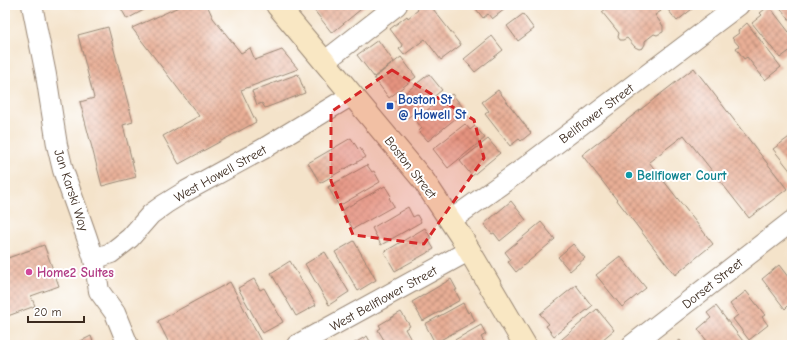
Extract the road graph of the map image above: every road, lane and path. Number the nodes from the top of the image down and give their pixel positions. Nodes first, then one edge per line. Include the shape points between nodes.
1 (32, 5) edge
2 (277, 5) edge
3 (397, 5) edge
4 (739, 5) edge
5 (324, 62) junction
6 (352, 95) junction
7 (451, 220) junction
8 (792, 221) edge
9 (470, 250) junction
10 (94, 259) junction
11 (128, 345) edge
12 (297, 345) edge
13 (525, 345) edge
14 (632, 345) edge

1 - 10 street, Jan Karski Way via 56,145
2 - 5 main road, Boston Street
3 - 5 street
4 - 7 street, Bellflower Street via 520,171
5 - 6 main road, Boston Street
6 - 7 main road, Boston Street via 424,181
6 - 10 street, West Howell Street via 165,204 111,253
7 - 9 main road, Boston Street
8 - 14 street, Dorset Street
9 - 12 street, West Bellflower Street
9 - 13 main road, Boston Street
10 - 11 street, Jan Karski Way via 99,291 115,313

